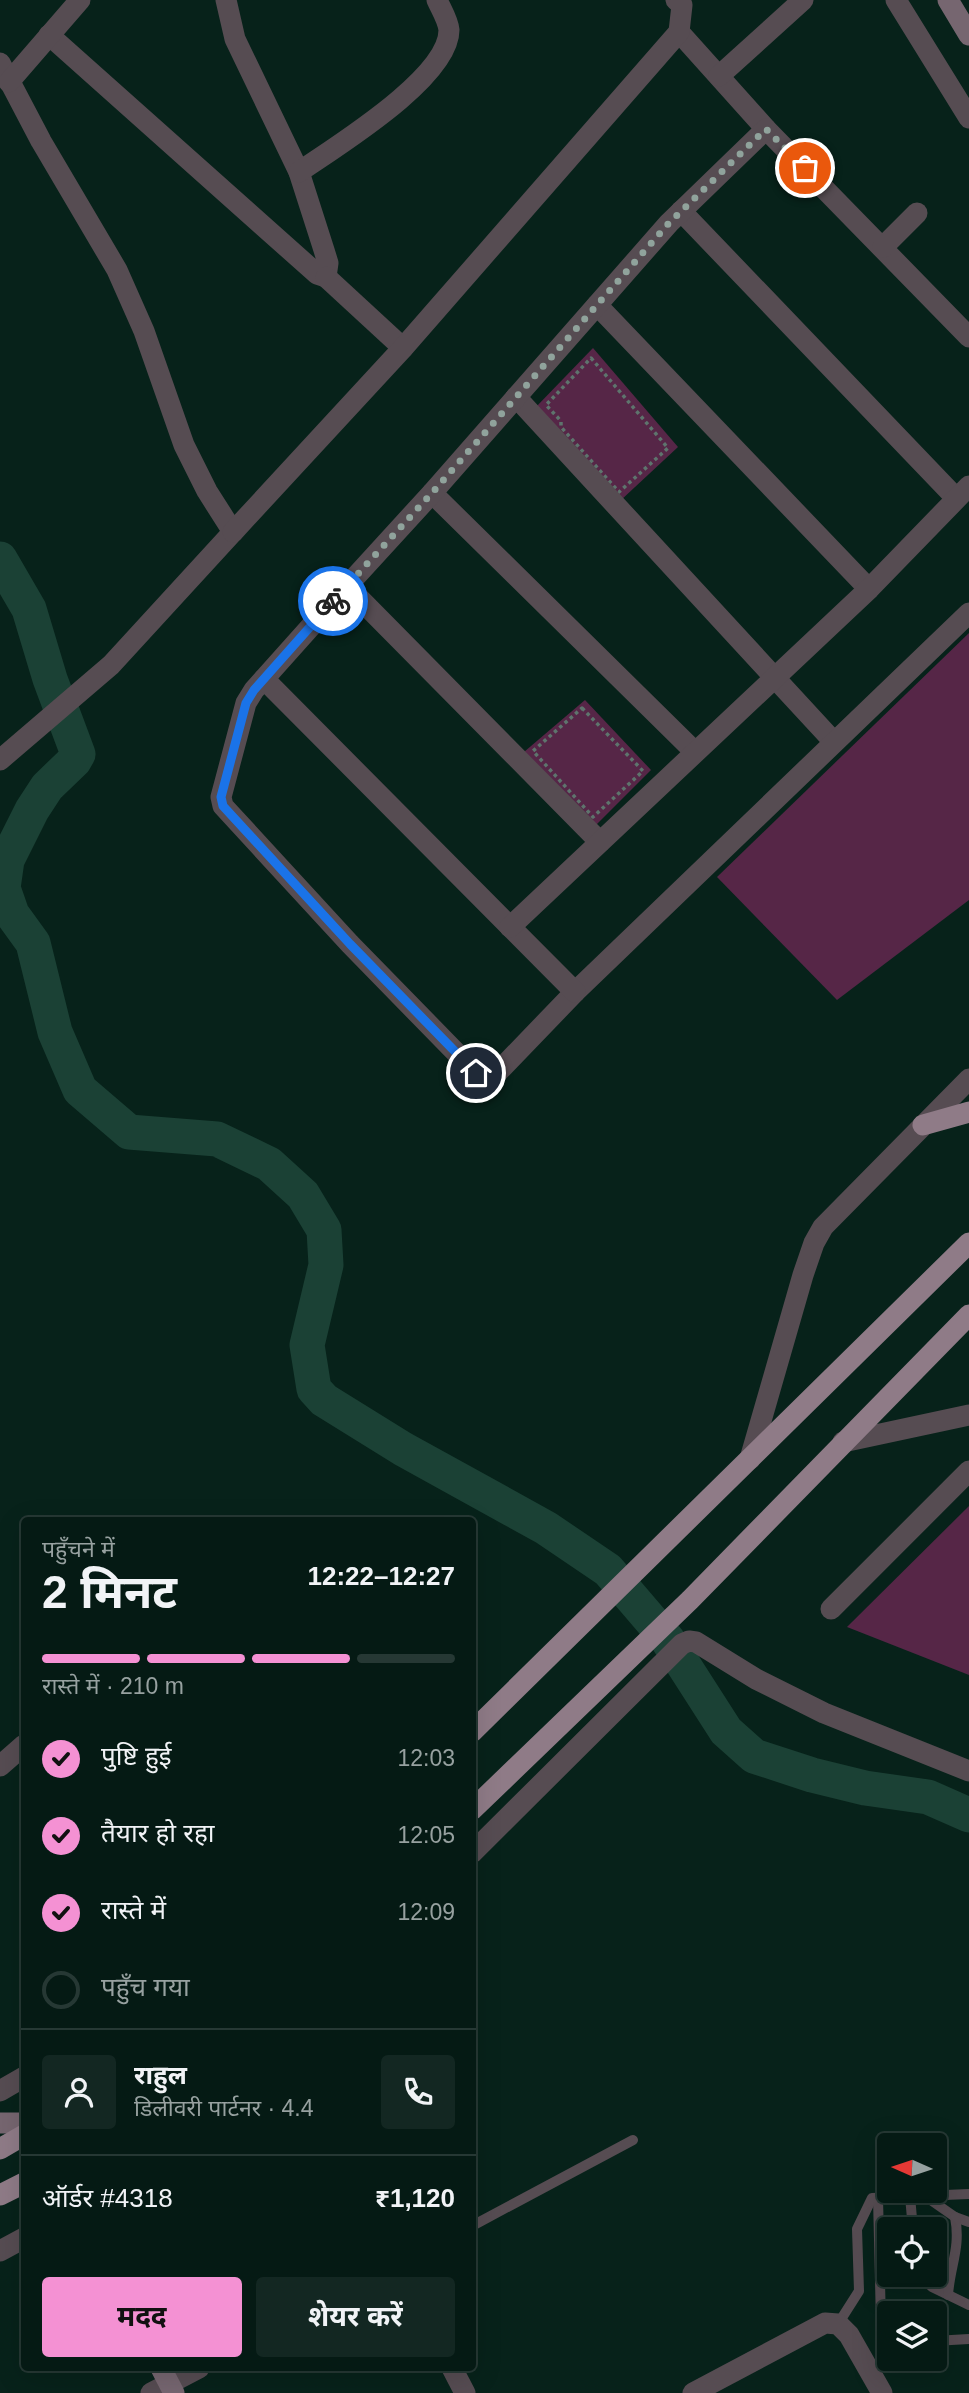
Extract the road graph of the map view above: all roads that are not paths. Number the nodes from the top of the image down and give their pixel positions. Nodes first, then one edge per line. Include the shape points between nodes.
1 (80, 0) edge
2 (226, 0) edge
3 (437, 0) edge
4 (676, 0) edge
5 (803, 0) edge
6 (896, 0) edge
7 (948, 0) edge
8 (679, 32) junction
9 (49, 35) junction
10 (969, 35) edge
11 (5, 73) edge
12 (719, 76) junction
13 (969, 118) edge
14 (766, 129) junction
15 (299, 172) junction
16 (681, 211) junction
17 (917, 213) dead end
18 (883, 247) junction
19 (326, 276) junction
20 (597, 305) junction
21 (969, 337) edge
22 (403, 348) junction
23 (516, 397) junction
24 (963, 492) edge
25 (432, 493) junction
26 (233, 532) junction
27 (347, 586) junction
28 (869, 589) junction
29 (969, 612) edge
30 (774, 678) junction
31 (264, 679) junction
32 (834, 742) junction
33 (695, 752) junction
34 (0, 760) edge
35 (600, 842) junction
36 (510, 927) junction
37 (575, 992) junction
38 (969, 1079) edge
39 (969, 1112) edge
40 (923, 1125) junction
41 (969, 1243) edge
42 (969, 1315) edge
43 (969, 1415) edge
44 (843, 1442) junction
45 (750, 1459) junction
46 (969, 1471) edge
47 (831, 1609) dead end
48 (476, 1728) edge
49 (21, 1748) edge
50 (0, 1766) edge
51 (969, 1771) edge
52 (476, 1806) edge
53 (476, 1849) edge
54 (21, 2079) edge
55 (0, 2091) edge
56 (0, 2123) edge
57 (21, 2123) edge
58 (21, 2137) edge
59 (633, 2140) dead end
60 (0, 2150) edge
61 (21, 2184) edge
62 (969, 2194) edge
63 (0, 2195) edge
64 (947, 2195) edge
65 (877, 2198) edge
66 (878, 2203) edge
67 (935, 2203) edge
68 (955, 2217) junction
69 (969, 2222) edge
70 (476, 2224) edge
71 (21, 2240) edge
72 (0, 2251) edge
73 (932, 2287) edge
74 (948, 2295) junction
75 (880, 2301) edge
76 (969, 2305) edge
77 (838, 2324) junction
78 (969, 2339) edge
79 (947, 2340) edge
80 (192, 2371) edge
81 (454, 2371) edge
82 (164, 2384) edge
83 (465, 2393) edge
84 (693, 2393) edge
85 (883, 2393) edge

1 - 9 street
2 - 15 street via 244,62
3 - 15 street via 449,30 428,72 398,103
4 - 8 street via 682,5
5 - 12 street
6 - 13 street
7 - 10 street
8 - 12 street
8 - 22 street
9 - 11 street
9 - 19 street via 317,274
11 - 26 street via 117,270 184,445
12 - 14 street
14 - 16 street
14 - 18 street
15 - 19 street via 328,263
16 - 20 street
16 - 24 street
17 - 18 street
18 - 21 street
19 - 22 street
20 - 23 street
20 - 28 street
22 - 26 street
23 - 25 street
23 - 30 street
24 - 28 street
25 - 27 street
25 - 33 street
26 - 34 street via 111,665
27 - 31 street
27 - 35 street
28 - 30 street
29 - 32 street
30 - 32 street
30 - 33 street
31 - 36 street
31 - 37 street via 240,718 221,797 223,806 476,1073 486,1079 496,1074
32 - 37 street
33 - 35 street
35 - 36 street
36 - 37 street
38 - 40 street
39 - 40 main road
40 - 45 street via 843,1205 814,1243
41 - 45 main road
42 - 44 main road
43 - 44 street
44 - 52 main road via 690,1600
45 - 48 main road
46 - 47 street
49 - 50 street
51 - 53 street via 824,1713 690,1641
54 - 55 street
56 - 57 street
58 - 60 main road
59 - 70 lane
61 - 63 main road
62 - 64 lane
65 - 77 lane via 872,2198 857,2229 859,2291
66 - 75 lane
67 - 68 lane
68 - 69 lane
68 - 74 lane via 958,2245
71 - 72 street
73 - 74 lane
74 - 76 lane
77 - 84 street via 814,2327
77 - 85 street
78 - 79 lane
80 - 82 street
81 - 83 street

